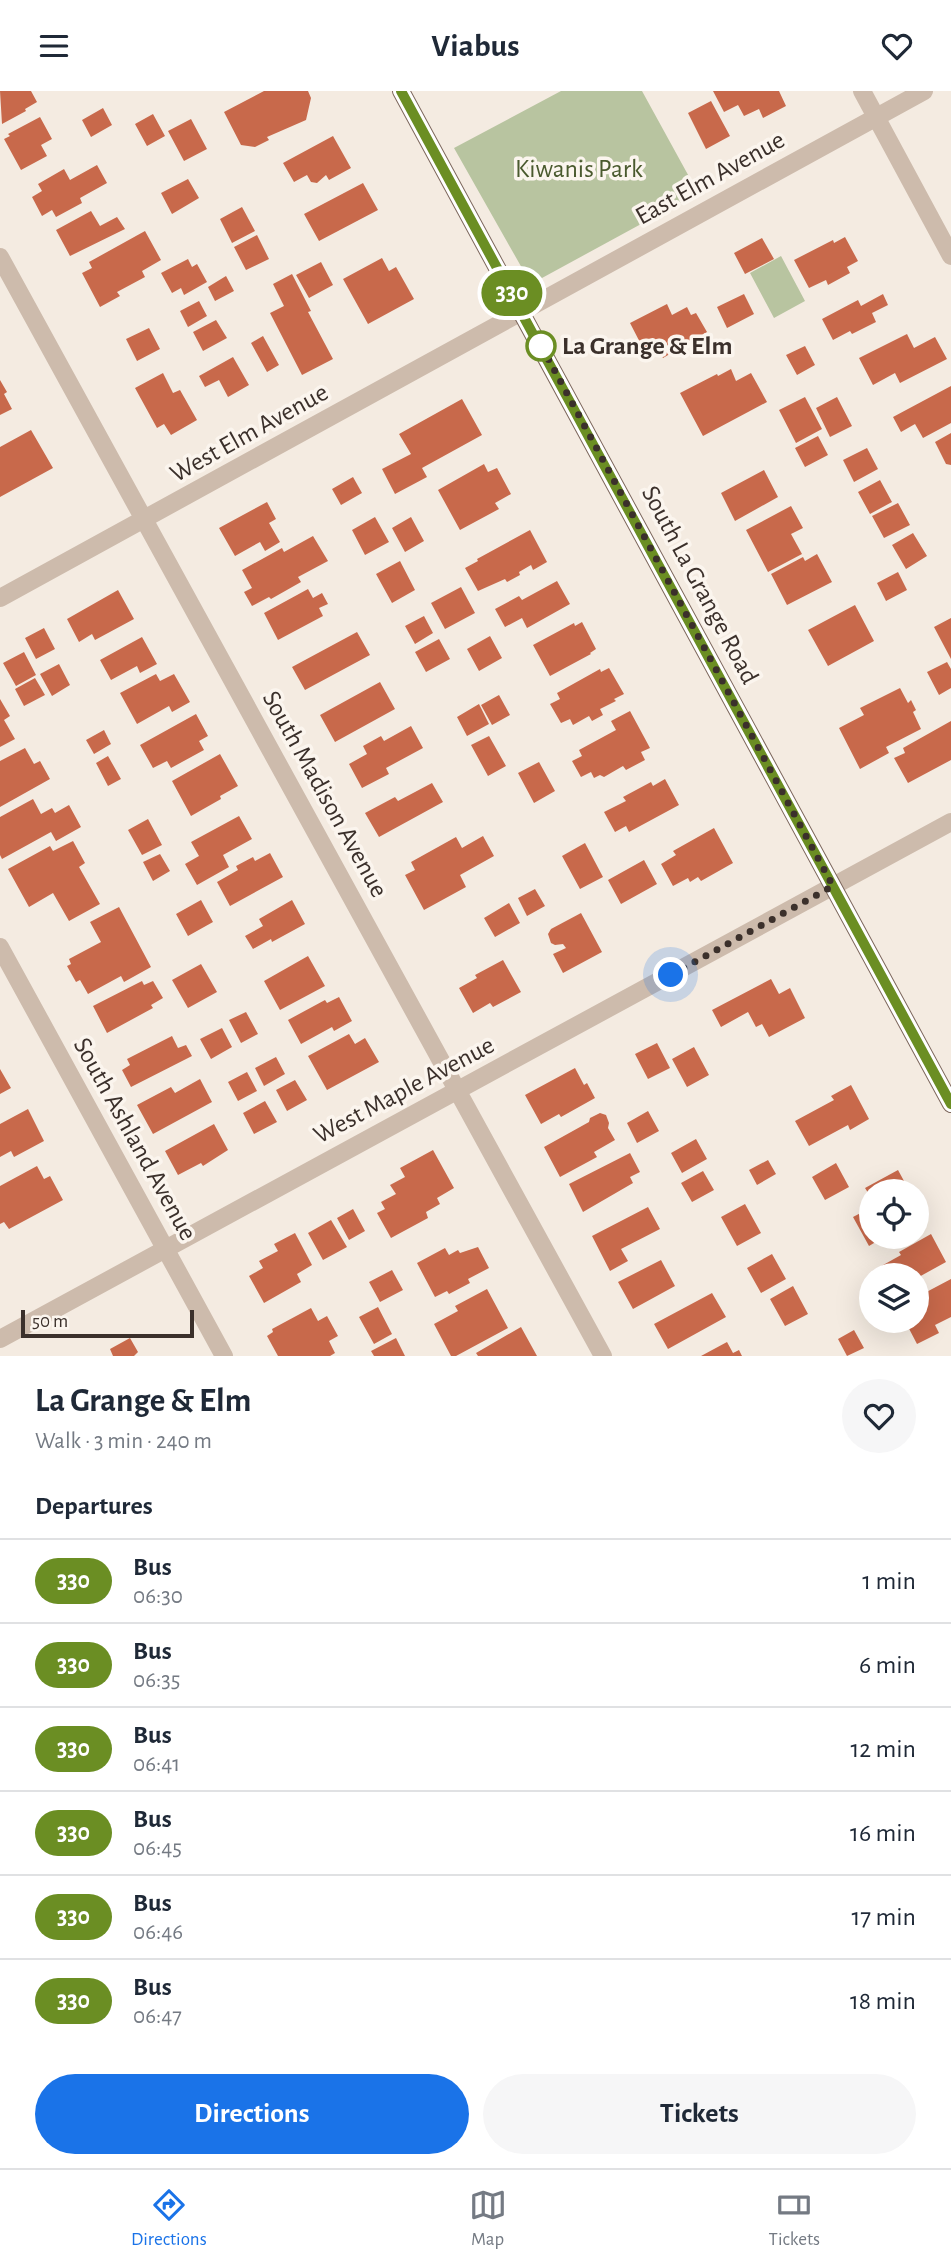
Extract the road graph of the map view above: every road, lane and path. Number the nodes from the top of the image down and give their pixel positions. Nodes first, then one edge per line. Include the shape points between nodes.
1 (401, 91) edge
2 (862, 91) edge
3 (924, 91) edge
4 (876, 117) junction
5 (951, 256) edge
6 (0, 257) edge
7 (523, 312) junction
8 (144, 520) junction
9 (0, 598) edge
10 (951, 822) edge
11 (833, 886) junction
12 (0, 947) edge
13 (458, 1091) junction
14 (951, 1104) edge
15 (166, 1249) junction
16 (0, 1339) edge
17 (224, 1356) edge
18 (603, 1356) edge

1 - 7 main road, South La Grange Road
2 - 4 street
3 - 4 street, East Elm Avenue
4 - 5 street
4 - 7 street, East Elm Avenue
6 - 8 street, South Madison Avenue
7 - 8 street, West Elm Avenue
7 - 11 main road, South La Grange Road
8 - 9 street, West Elm Avenue
8 - 13 street, South Madison Avenue
10 - 11 street, West Maple Avenue
11 - 13 street, West Maple Avenue
11 - 14 main road, South La Grange Road
12 - 15 street, South Ashland Avenue
13 - 15 street, West Maple Avenue
13 - 18 street, South Madison Avenue
15 - 16 street, West Maple Avenue
15 - 17 street, South Ashland Avenue

